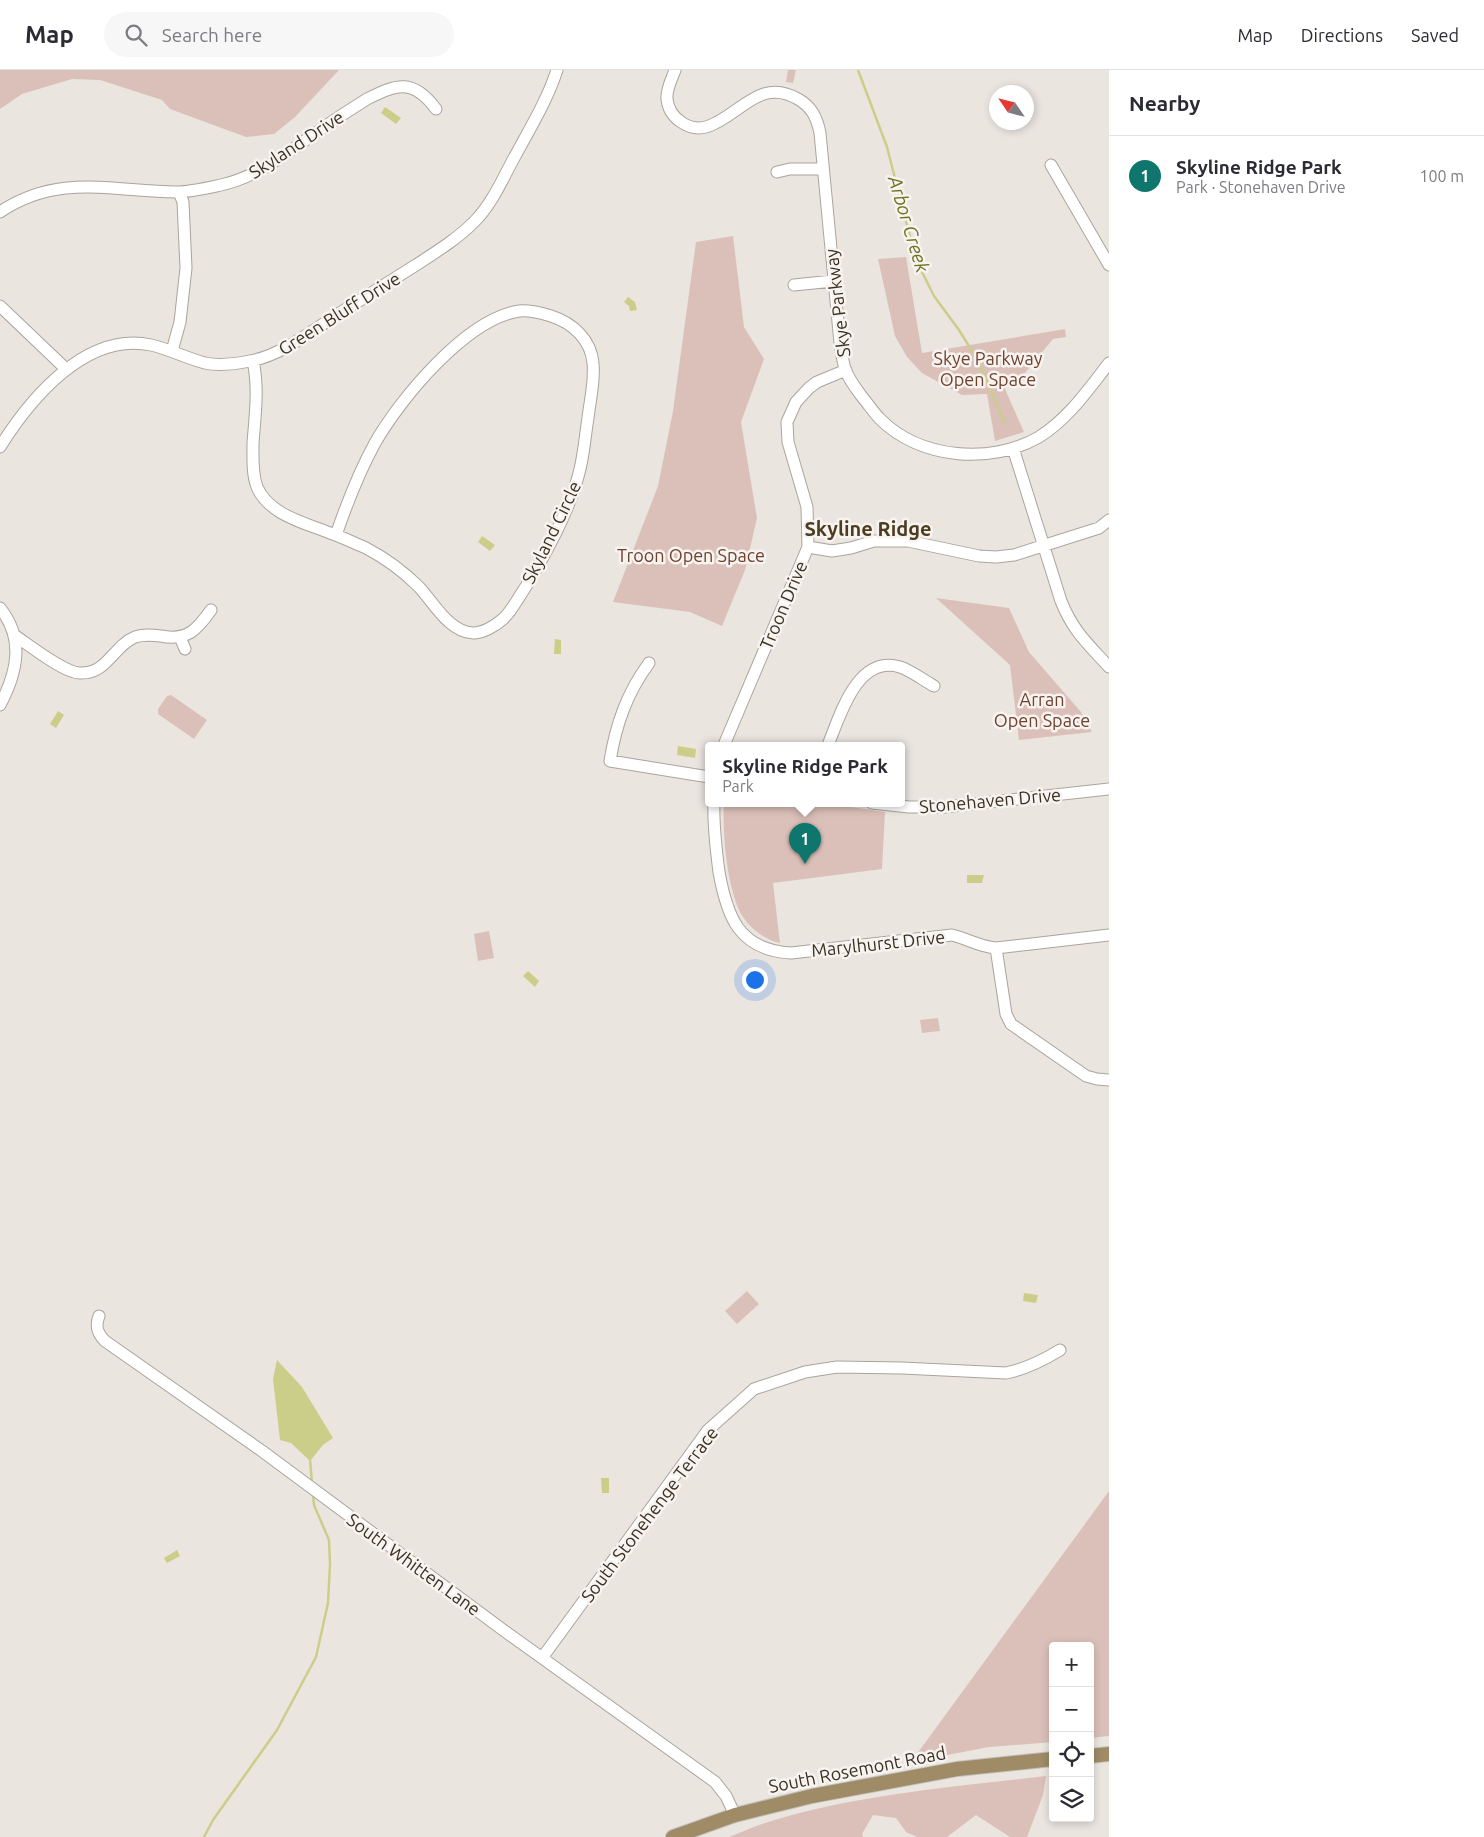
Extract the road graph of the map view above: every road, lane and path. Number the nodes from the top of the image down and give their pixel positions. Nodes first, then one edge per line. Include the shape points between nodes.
1 (557, 70) edge
2 (675, 70) edge
3 (436, 109) dead end
4 (1051, 165) dead end
5 (823, 169) junction
6 (778, 172) dead end
7 (179, 192) junction
8 (0, 212) edge
9 (1109, 265) edge
10 (833, 281) junction
11 (794, 284) dead end
12 (0, 306) edge
13 (172, 351) junction
14 (253, 361) junction
15 (1109, 363) edge
16 (66, 369) junction
17 (846, 370) junction
18 (0, 447) edge
19 (1013, 448) junction
20 (1109, 520) edge
21 (336, 535) junction
22 (808, 546) junction
23 (1044, 546) junction
24 (0, 608) edge
25 (211, 610) dead end
26 (14, 635) junction
27 (180, 637) junction
28 (185, 649) dead end
29 (1107, 660) edge
30 (649, 663) dead end
31 (934, 686) dead end
32 (0, 705) edge
33 (725, 742) edge
34 (829, 742) edge
35 (705, 776) edge
36 (1109, 789) edge
37 (714, 807) edge
38 (905, 807) edge
39 (1109, 935) edge
40 (996, 948) junction
41 (1109, 1080) edge
42 (99, 1316) dead end
43 (1060, 1350) dead end
44 (542, 1658) junction
45 (1109, 1754) edge
46 (1094, 1756) edge
47 (1049, 1759) edge
48 (735, 1815) junction
49 (673, 1837) edge

1 - 14 street, Green Bluff Drive via 493,198 471,225 435,252 289,346
2 - 5 street, Skye Parkway via 667,93 668,104 676,118 691,127 712,124 744,103 766,94 782,92 806,104 818,124
3 - 7 street, Skyland Drive via 417,89 384,90 252,174 222,185
4 - 9 street
5 - 6 street
5 - 10 street, Skye Parkway
7 - 8 street, Skyland Drive via 69,187 22,198
7 - 13 street via 183,202 186,268 180,322
10 - 11 street
10 - 17 street, Skye Parkway
12 - 16 street
13 - 14 street, Green Bluff Drive via 210,364
13 - 16 street, Green Bluff Drive via 128,343 100,351
14 - 21 street, Skyland Circle via 257,392 253,456 256,486 267,502 287,516
15 - 19 street, Skye Parkway via 1058,423
16 - 18 street, Green Bluff Drive via 26,408
17 - 19 street, Skye Parkway via 880,419 920,444 945,452 966,454
17 - 22 street, Troon Drive via 809,388 796,402 788,422 788,442 807,507
19 - 23 street
20 - 23 street via 1098,528
21 - 21 street, Skyland Circle via 388,561 461,630 481,632 503,619 544,556 579,473 593,376 591,353 584,338 559,319 521,311 491,321 460,343 421,380 384,428 358,478
22 - 23 street via 832,551 874,541 909,541 986,557 1014,555
22 - 33 street, Troon Drive
23 - 29 street via 1068,618 1089,648
24 - 26 street
25 - 27 street via 194,630
26 - 27 street via 59,664 80,673 97,670 133,638 148,635
26 - 32 street via 17,646 15,670
27 - 28 street
30 - 35 street via 622,711 610,761
31 - 34 street via 898,666 877,667 869,671 852,690
36 - 38 street, Stonehaven Drive via 945,807
37 - 40 street, Marylhurst Drive via 713,825 729,915 742,933 772,952 794,953 945,935
39 - 40 street, Marylhurst Drive
40 - 41 street via 1006,1014 1011,1024 1086,1076
42 - 44 street, South Whitten Lane via 96,1327 105,1342 262,1451
43 - 44 street, South Stonehenge Terrace via 1038,1363 1006,1373 837,1367 804,1372 754,1389 708,1430
44 - 48 street, South Whitten Lane via 715,1782
45 - 46 main road
47 - 48 main road, South Rosemont Road via 917,1776 782,1802
48 - 49 main road, South Rosemont Road

